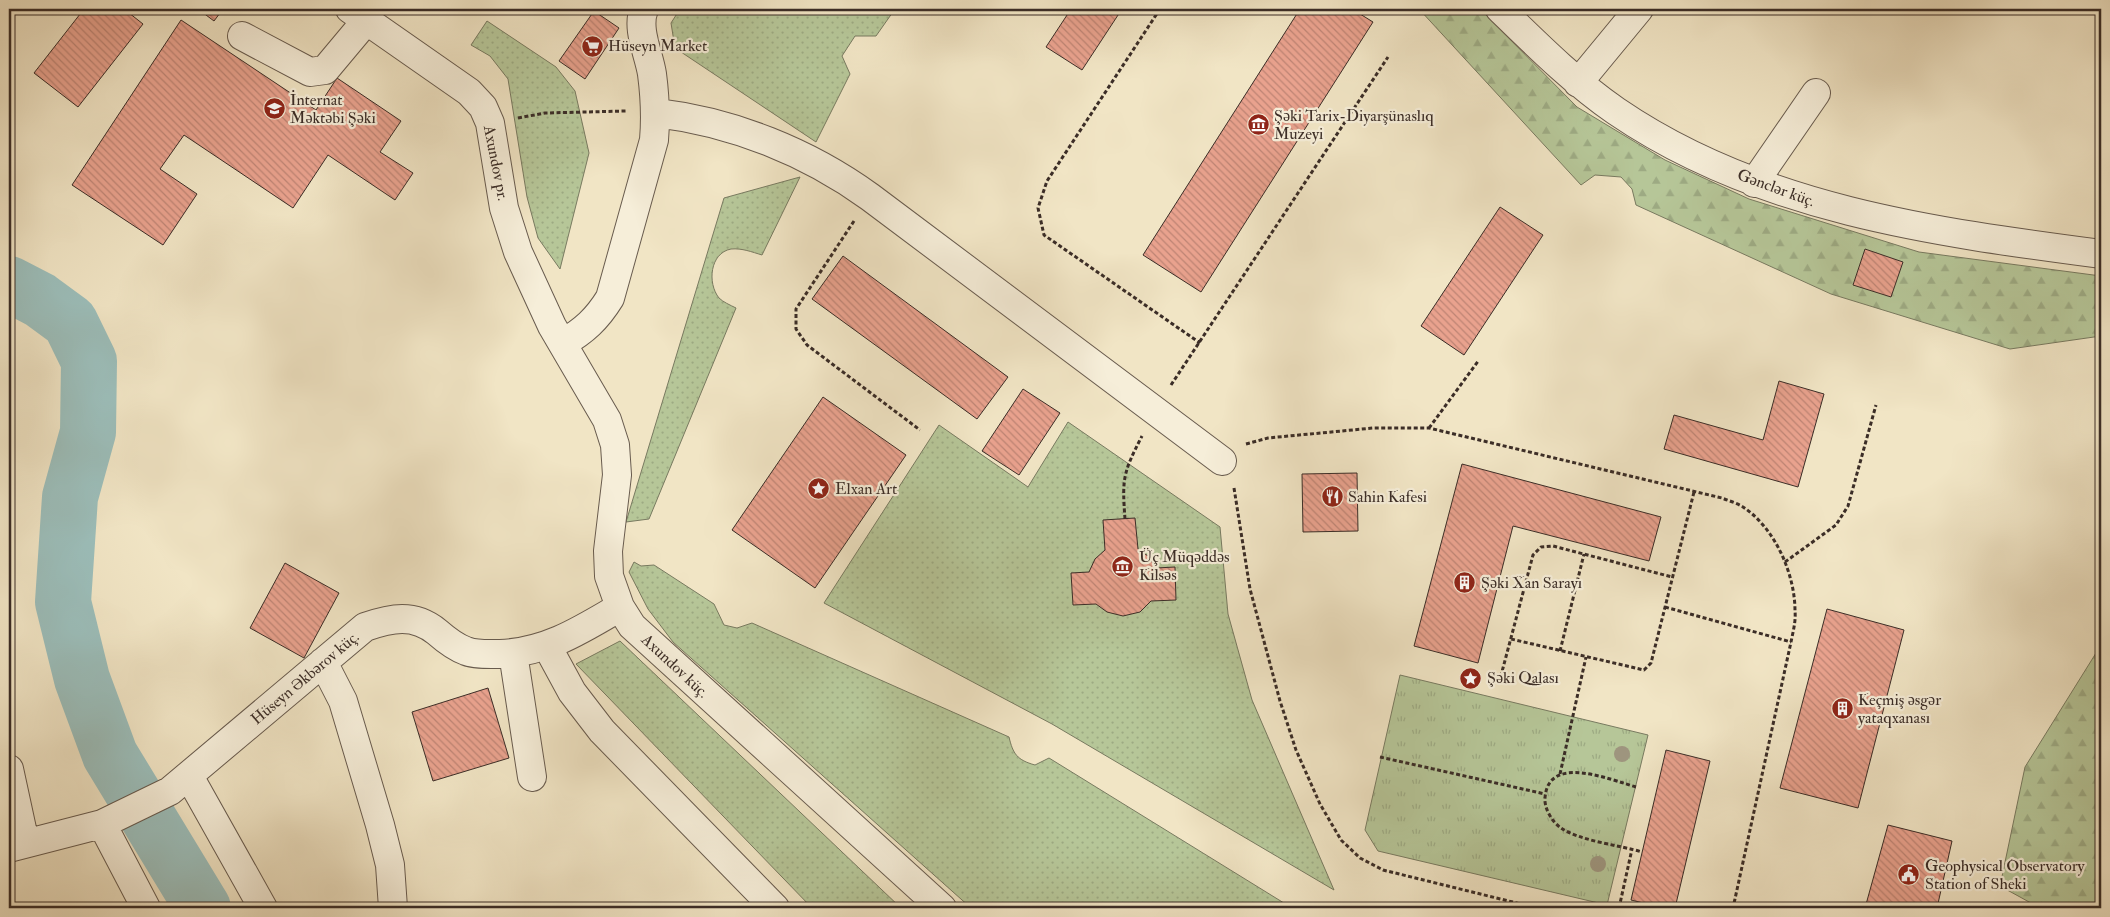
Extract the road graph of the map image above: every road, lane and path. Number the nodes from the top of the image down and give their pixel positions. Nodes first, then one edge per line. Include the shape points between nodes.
1 (644, 9) edge
2 (1160, 9) edge
3 (1500, 9) edge
4 (1639, 9) edge
5 (358, 15) edge
6 (242, 36) dead end
7 (1388, 57) dead end
8 (1578, 83) junction
9 (1816, 93) dead end
10 (657, 113) junction
11 (490, 123) junction
12 (1754, 183) junction
13 (870, 198) junction
14 (2101, 254) edge
15 (563, 343) junction
16 (1200, 343) junction
17 (1479, 360) dead end
18 (1876, 405) dead end
19 (1155, 410) junction
20 (1429, 428) junction
21 (920, 430) dead end
22 (1222, 461) junction
23 (1694, 492) junction
24 (1125, 519) dead end
25 (1584, 554) junction
26 (1785, 562) junction
27 (1672, 577) junction
28 (620, 607) junction
29 (1664, 607) junction
30 (1511, 639) junction
31 (1791, 642) junction
32 (547, 646) junction
33 (1560, 651) junction
34 (513, 653) junction
35 (1586, 657) junction
36 (323, 662) junction
37 (1499, 683) dead end
38 (1380, 758) dead end
39 (9, 769) edge
40 (1560, 774) junction
41 (532, 777) dead end
42 (180, 784) junction
43 (1636, 787) dead end
44 (1545, 794) junction
45 (113, 819) junction
46 (17, 845) edge
47 (1632, 849) junction
48 (1642, 852) dead end
49 (146, 908) edge
50 (263, 908) edge
51 (393, 908) edge
52 (775, 908) edge
53 (942, 908) edge
54 (1537, 908) edge
55 (1618, 908) edge
56 (1733, 908) edge

1 - 10 street via 643,38 652,72
2 - 16 path via 1047,181 1038,208 1044,235
3 - 8 street, Gənclər küç.
4 - 8 street
5 - 6 street via 325,70 310,72
5 - 11 street, Axundov pr. via 469,92 483,107
7 - 16 path
8 - 12 street, Gənclər küç. via 1659,138
9 - 12 street
10 - 11 path via 612,110 545,113
10 - 13 street via 713,123 779,146 837,175
10 - 15 street via 654,140 610,298 598,318
11 - 15 street, Axundov pr. via 504,208 518,252
12 - 14 street, Gənclər küç. via 1859,214
13 - 19 street
13 - 21 path via 796,309 796,328 807,345
15 - 28 street, Axundov küç. via 607,420 615,445 617,475 608,576
16 - 19 path
17 - 20 path
18 - 26 path via 1848,506 1836,525
19 - 22 street
19 - 24 path via 1125,470 1122,486
20 - 22 path via 1373,428 1268,438 1240,445
20 - 23 path
22 - 54 path via 1233,485 1250,589 1280,701 1300,759 1340,840 1360,858 1383,870
23 - 26 path via 1743,507 1772,537
23 - 27 path
25 - 27 path
25 - 30 path via 1552,546 1541,547 1533,555
25 - 33 path
26 - 31 path via 1796,612
27 - 29 path
28 - 32 street, Hüseyn Əkbərov küç.
28 - 53 street, Axundov küç. via 645,639
29 - 31 path
29 - 35 path via 1651,663 1644,670
30 - 33 path
30 - 37 path
31 - 56 path
32 - 34 street, Hüseyn Əkbərov küç.
32 - 52 street via 572,692 602,731
33 - 35 path
34 - 36 street, Hüseyn Əkbərov küç. via 466,651 427,624 409,618 385,620 365,627
34 - 41 street
35 - 40 path
36 - 42 street, Hüseyn Əkbərov küç.
36 - 51 street via 343,701 380,825 390,865
38 - 44 path
39 - 46 street
40 - 43 path via 1577,771
40 - 44 path via 1546,788
42 - 45 street, Hüseyn Əkbərov küç.
42 - 50 street
44 - 47 path via 1550,816 1560,827
45 - 46 street
45 - 49 street
47 - 48 path
47 - 55 path

